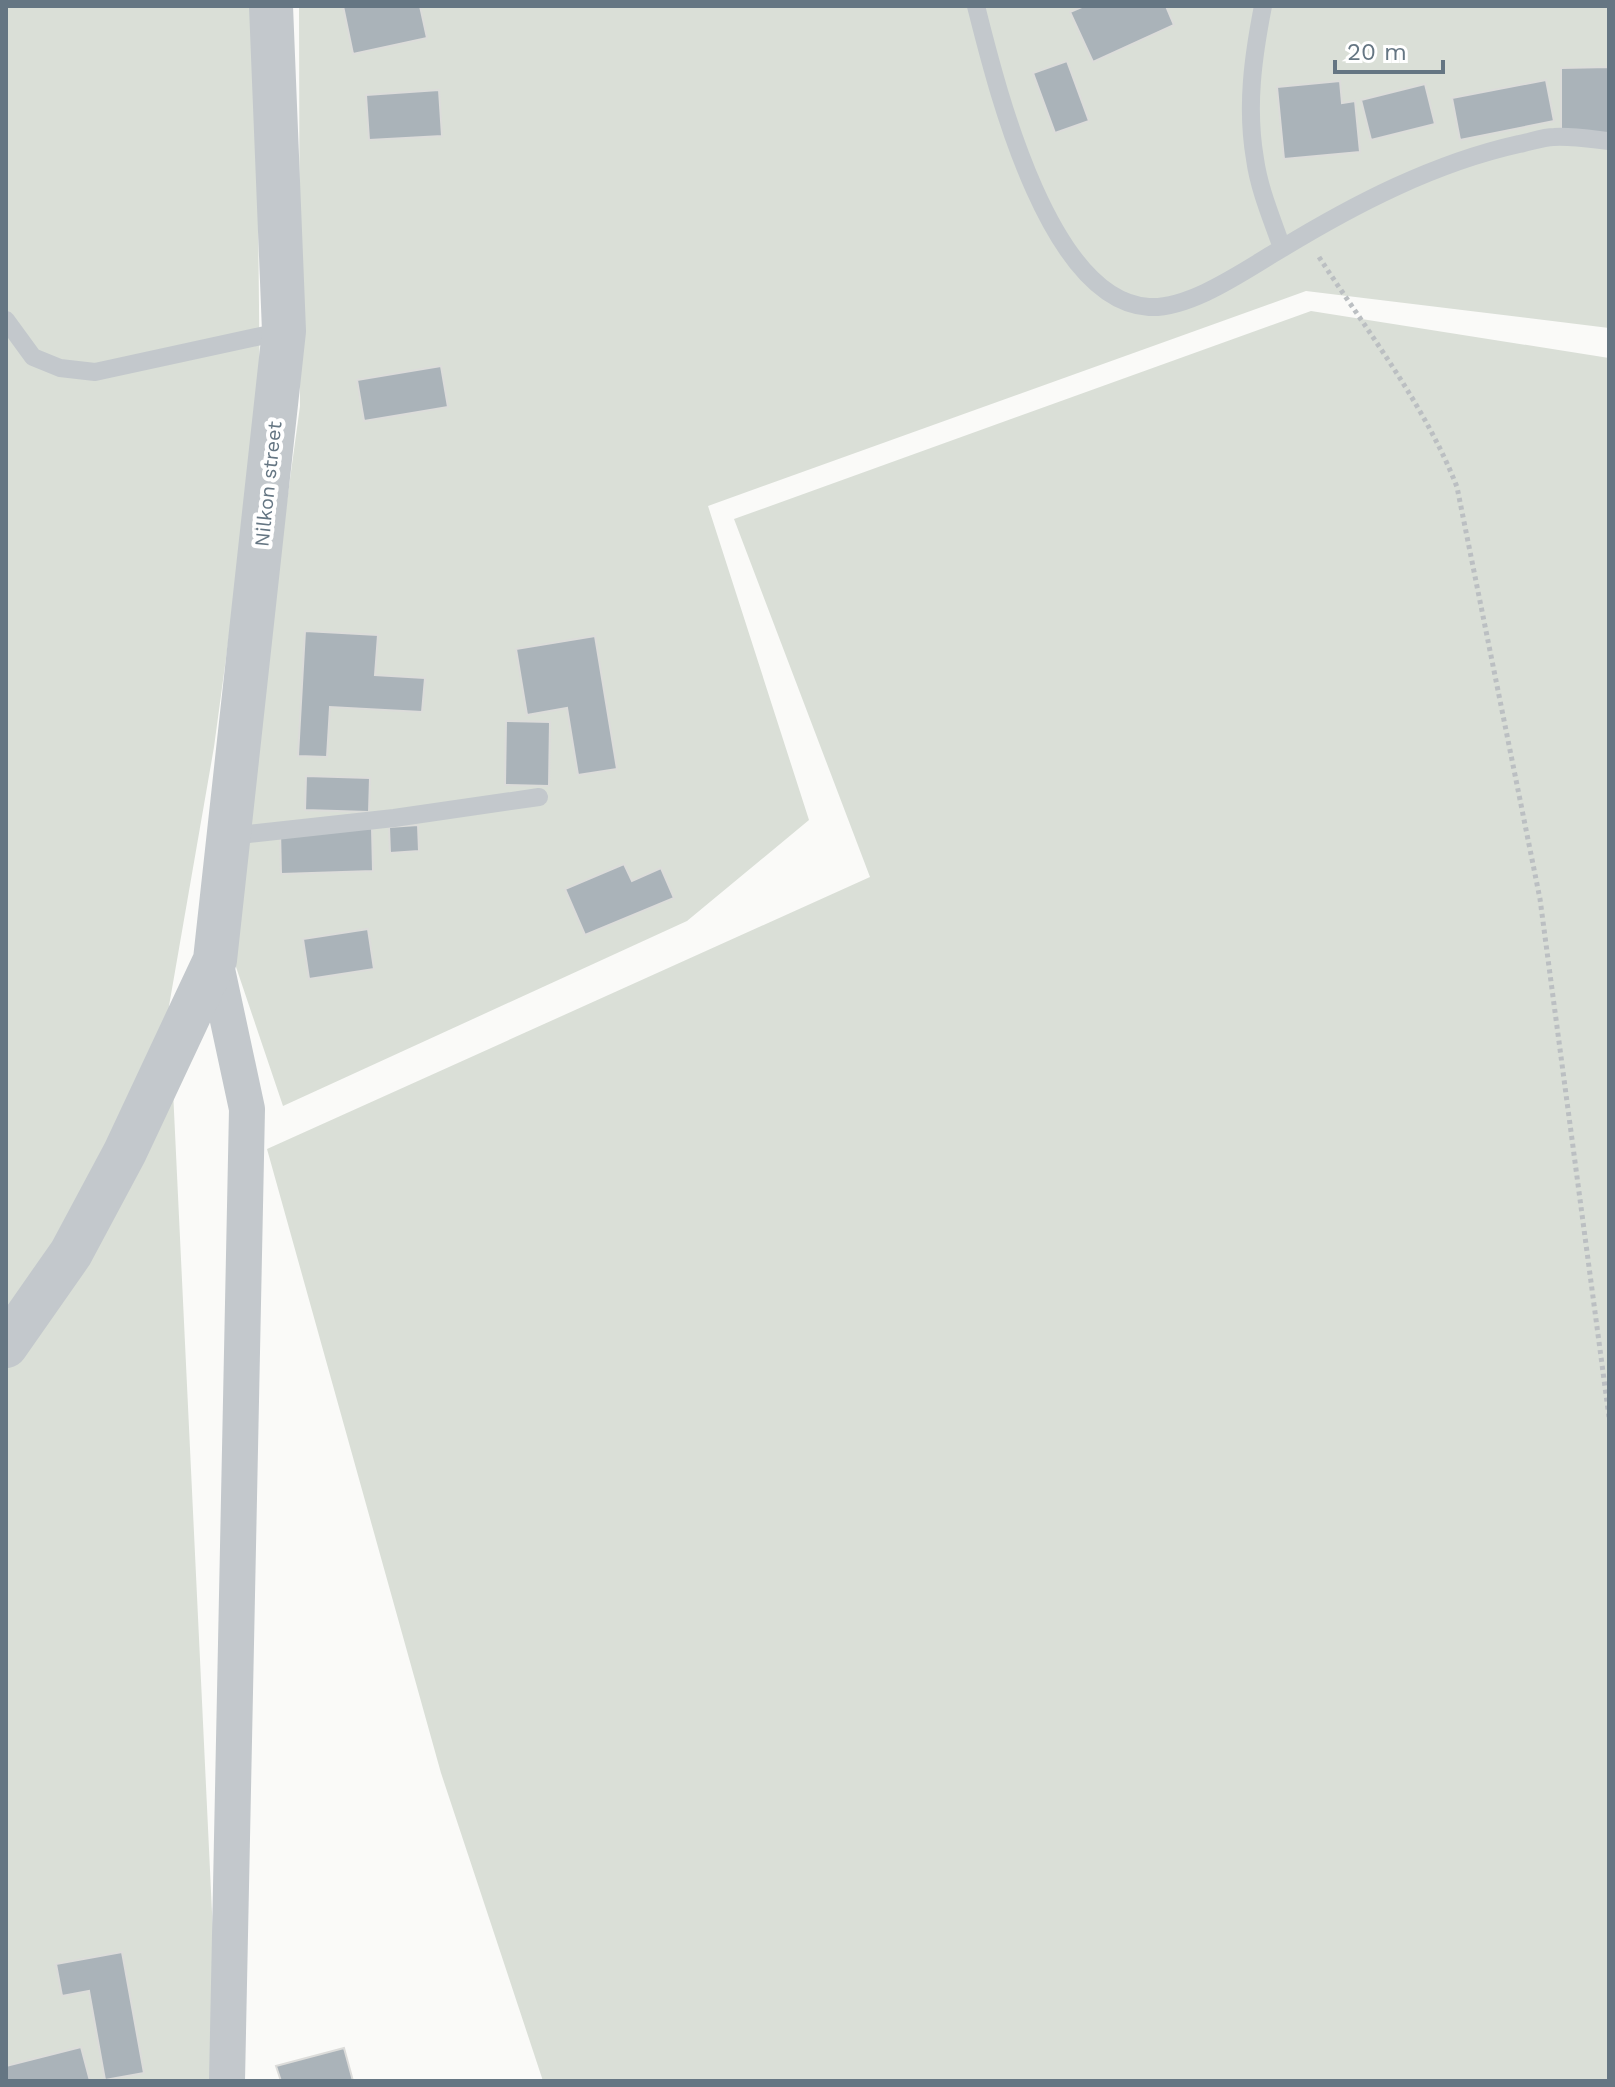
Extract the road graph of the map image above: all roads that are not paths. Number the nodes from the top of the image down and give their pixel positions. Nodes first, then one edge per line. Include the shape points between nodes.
1 (271, 6) edge
2 (976, 6) edge
3 (1263, 6) edge
4 (1609, 141) edge
5 (1282, 248) junction
6 (6, 320) edge
7 (284, 331) junction
8 (539, 797) dead end
9 (230, 836) junction
10 (215, 960) junction
11 (6, 1346) edge
12 (220, 2080) edge

1 - 7 street, Nilkon street
2 - 5 lane via 1017,149 1068,254 1100,286 1138,305 1162,307 1231,281
3 - 5 lane via 1250,119 1255,162
4 - 5 lane via 1553,137 1495,149 1419,174
6 - 7 lane via 33,357 60,368 95,372
7 - 9 street, Nilkon street
8 - 9 lane
9 - 10 street, Nilkon street
10 - 11 street, Nilkon street via 85,1228
10 - 12 street via 247,1109

